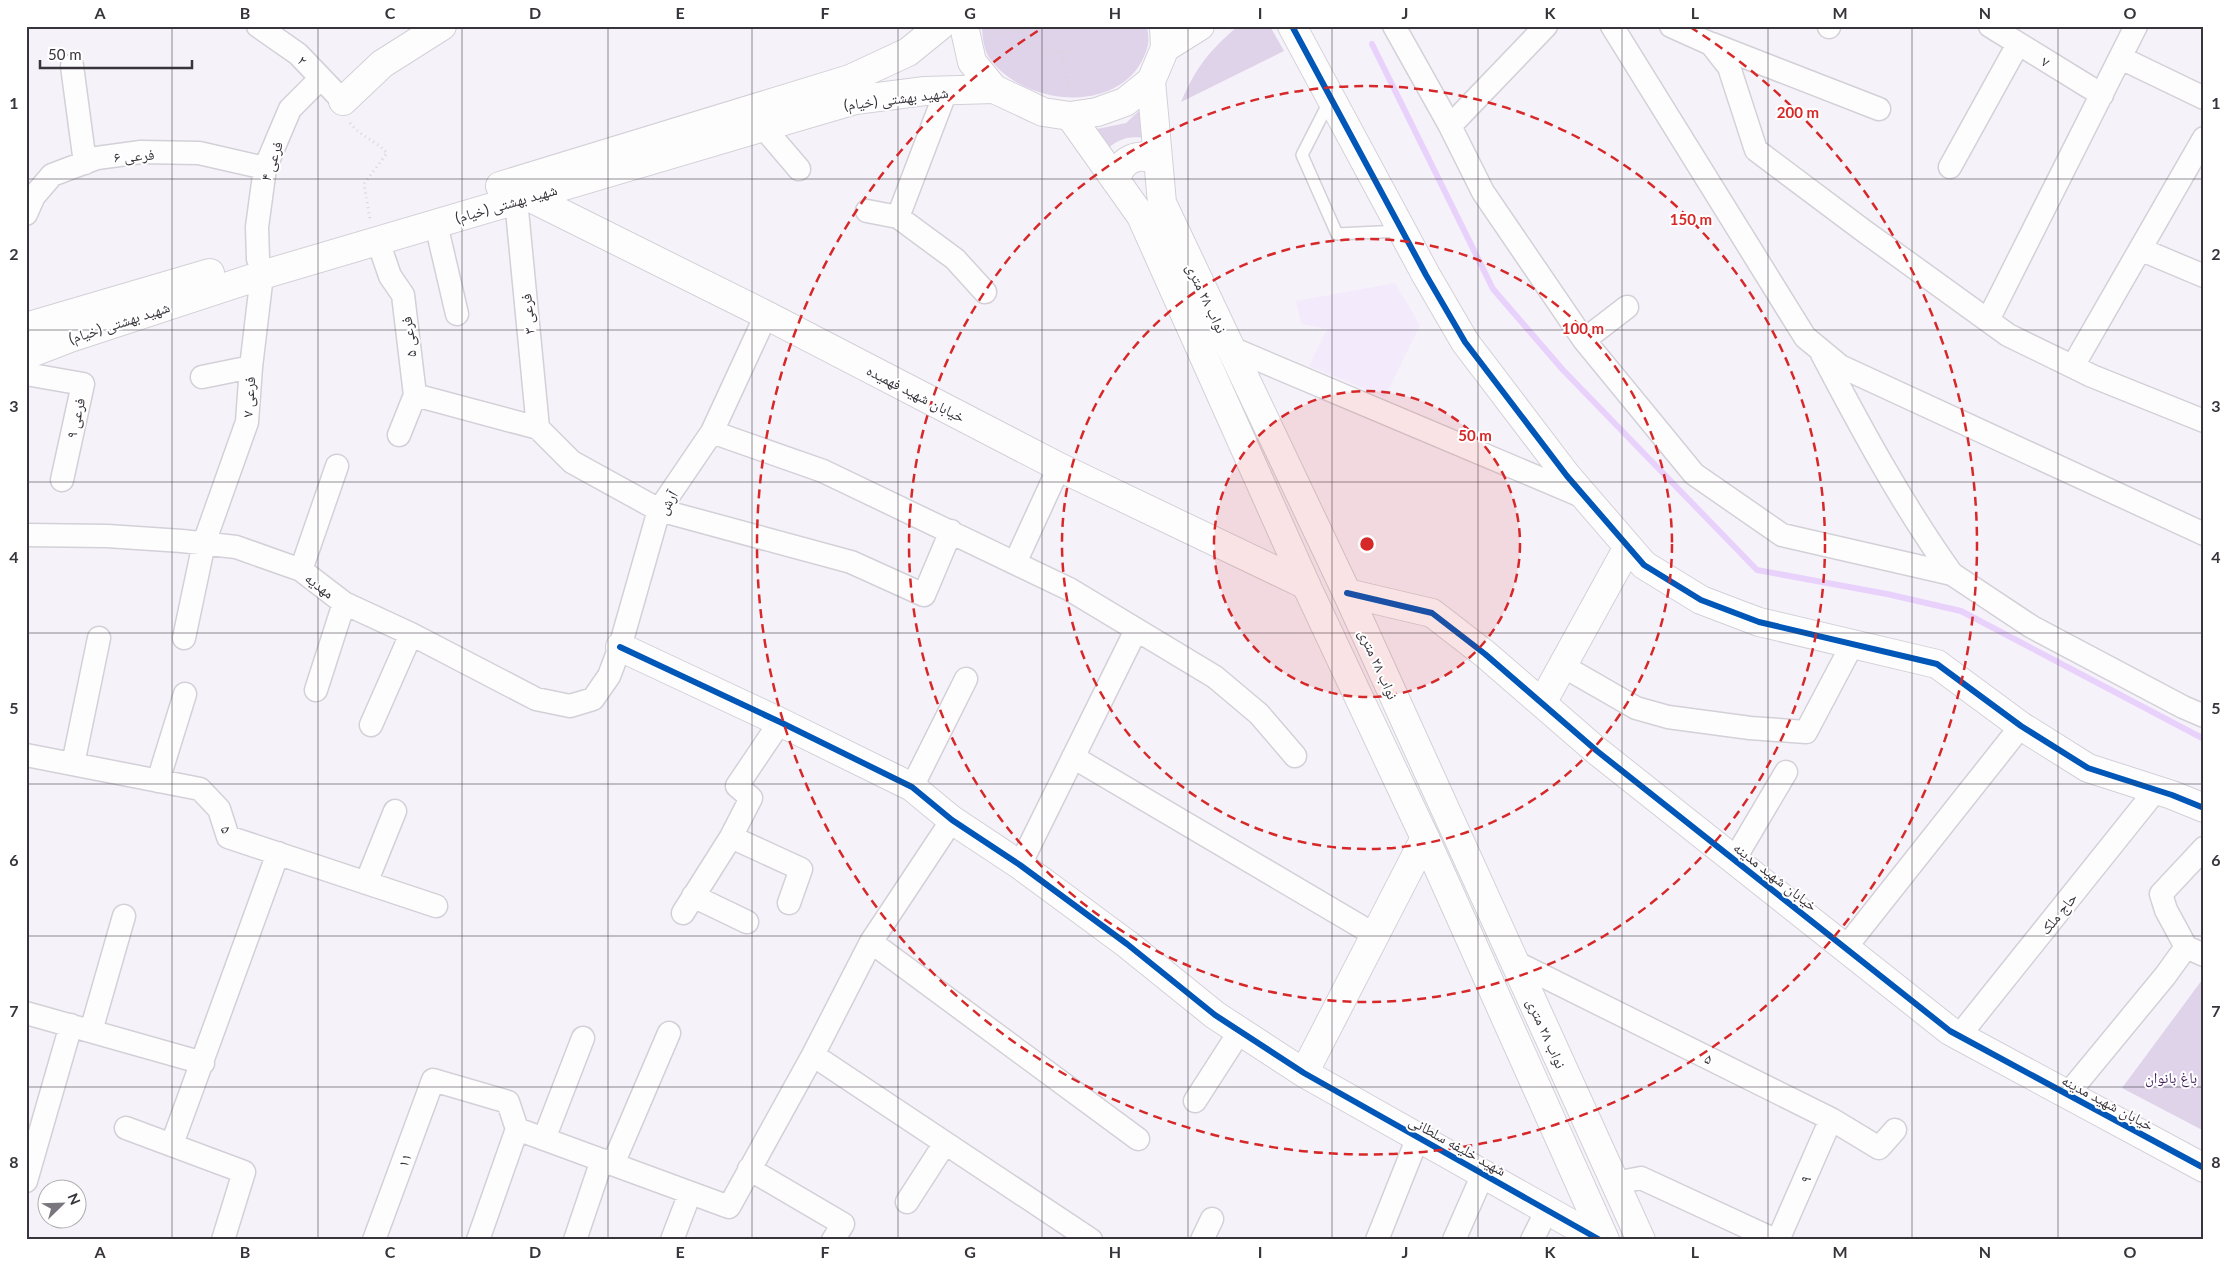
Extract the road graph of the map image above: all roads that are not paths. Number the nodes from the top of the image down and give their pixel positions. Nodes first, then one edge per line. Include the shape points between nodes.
1 (258, 26) edge
2 (442, 26) edge
3 (940, 26) edge
4 (1200, 26) edge
5 (1292, 26) edge
6 (1394, 26) edge
7 (1546, 26) edge
8 (1612, 26) edge
9 (1671, 26) edge
10 (1990, 26) edge
11 (2136, 26) edge
12 (966, 35) edge
13 (1165, 37) edge
14 (1711, 44) junction
15 (2018, 44) junction
16 (2120, 58) junction
17 (72, 66) dead end
18 (321, 78) junction
19 (1151, 81) junction
20 (994, 89) junction
21 (946, 91) junction
22 (2102, 95) junction
23 (1331, 98) junction
24 (2204, 98) edge
25 (343, 101) joint
26 (1879, 109) dead end
27 (1070, 116) junction
28 (1450, 126) junction
29 (763, 127) junction
30 (2204, 138) edge
31 (1158, 161) junction
32 (85, 163) junction
33 (1950, 167) dead end
34 (265, 168) junction
35 (799, 169) dead end
36 (584, 180) junction
37 (1116, 181) junction
38 (523, 198) junction
39 (867, 211) dead end
40 (26, 214) edge
41 (898, 216) junction
42 (436, 224) junction
43 (591, 228) junction
44 (1402, 231) junction
45 (374, 233) junction
46 (2140, 249) junction
47 (260, 267) junction
48 (2204, 276) edge
49 (985, 292) dead end
50 (1627, 307) dead end
51 (457, 314) dead end
52 (766, 315) junction
53 (1988, 320) junction
54 (26, 327) edge
55 (1584, 340) junction
56 (1231, 348) junction
57 (1819, 348) junction
58 (26, 355) edge
59 (2073, 366) junction
60 (251, 367) junction
61 (26, 374) edge
62 (202, 377) dead end
63 (415, 395) junction
64 (2204, 422) edge
65 (538, 428) junction
66 (712, 432) junction
67 (399, 435) dead end
68 (337, 466) dead end
69 (1059, 467) junction
70 (62, 480) dead end
71 (1585, 497) junction
72 (659, 510) junction
73 (952, 531) junction
74 (2204, 534) edge
75 (26, 535) edge
76 (204, 543) junction
77 (1628, 547) junction
78 (1015, 563) junction
79 (300, 570) junction
80 (1952, 574) junction
81 (1306, 585) junction
82 (1347, 593) junction
83 (344, 603) junction
84 (1136, 630) junction
85 (411, 634) junction
86 (98, 638) dead end
87 (184, 638) dead end
88 (1852, 645) junction
89 (620, 647) junction
90 (1563, 666) junction
91 (966, 679) dead end
92 (316, 690) dead end
93 (185, 694) dead end
94 (593, 699) joint
95 (1542, 703) junction
96 (2204, 716) edge
97 (780, 722) junction
98 (371, 725) dead end
99 (2020, 726) junction
100 (26, 755) edge
101 (1295, 756) dead end
102 (1073, 757) junction
103 (73, 764) junction
104 (1786, 772) dead end
105 (158, 781) junction
106 (912, 787) junction
107 (2156, 790) junction
108 (2204, 808) edge
109 (396, 812) dead end
110 (952, 820) junction
111 (731, 837) junction
112 (1425, 838) junction
113 (2204, 848) edge
114 (278, 854) junction
115 (1734, 860) junction
116 (1020, 865) junction
117 (366, 883) junction
118 (789, 903) dead end
119 (436, 906) dead end
120 (124, 916) dead end
121 (747, 922) dead end
122 (1376, 934) junction
123 (871, 942) junction
124 (1846, 946) junction
125 (2195, 951) edge
126 (1515, 962) junction
127 (26, 1013) edge
128 (81, 1028) junction
129 (1240, 1031) junction
130 (668, 1033) dead end
131 (1959, 1036) junction
132 (583, 1038) dead end
133 (813, 1054) junction
134 (203, 1063) junction
135 (1304, 1073) junction
136 (2067, 1095) junction
137 (1195, 1101) dead end
138 (1831, 1118) junction
139 (126, 1128) dead end
140 (517, 1129) junction
141 (1895, 1130) dead end
142 (1418, 1137) junction
143 (544, 1139) junction
144 (1138, 1139) dead end
145 (945, 1143) junction
146 (172, 1144) junction
147 (608, 1162) junction
148 (2204, 1168) edge
149 (749, 1169) junction
150 (1483, 1174) junction
151 (26, 1181) edge
152 (1616, 1183) junction
153 (690, 1193) junction
154 (907, 1202) dead end
155 (1547, 1210) junction
156 (1212, 1219) dead end
157 (223, 1240) edge
158 (374, 1240) edge
159 (478, 1240) edge
160 (576, 1240) edge
161 (672, 1240) edge
162 (833, 1240) edge
163 (1091, 1240) edge
164 (1202, 1240) edge
165 (1377, 1240) edge
166 (1454, 1240) edge
167 (1532, 1240) edge
168 (1600, 1240) edge
169 (1605, 1240) edge
170 (1641, 1240) edge
171 (1777, 1240) edge

1 - 18 street, ۲ via 298,54
2 - 25 street via 382,64
3 - 45 street, شهید بهشتی (خیام) via 908,52 850,79
4 - 13 street
5 - 23 street
6 - 28 street
7 - 28 street
8 - 57 street via 1805,337
9 - 14 street
10 - 15 street, ۷
11 - 16 street
12 - 20 street via 972,62
13 - 19 street
14 - 26 street
14 - 53 street via 1729,67 1756,150
15 - 22 street, ۷
15 - 33 street
16 - 22 street
16 - 24 street
17 - 32 street
18 - 25 street, ۲
18 - 34 street, فرعی ۴ via 290,109
19 - 27 street via 1124,102 1097,112
19 - 31 street, نواب ۲۸ متری
20 - 21 street, شهید بهشتی (خیام)
20 - 27 street via 1043,112
21 - 29 street, شهید بهشتی (خیام) via 855,100
21 - 41 street
22 - 53 street
23 - 44 street
23 - 44 lane via 1302,155 1337,234
27 - 37 street, نواب ۲۸ متری
28 - 55 street via 1483,192
29 - 35 street
29 - 36 street, شهید بهشتی (خیام)
30 - 46 street
31 - 37 street via 1135,157 1122,166
31 - 56 street, نواب ۲۸ متری via 1162,203
32 - 34 street, فرعی ۶ via 97,158 141,152 199,153
32 - 40 street, فرعی ۶ via 52,175 34,196
34 - 47 street, فرعی ۴ via 257,227
36 - 38 street, شهید بهشتی (خیام)
36 - 43 street via 580,208
37 - 81 street, نواب ۲۸ متری via 1141,216
38 - 42 street, شهید بهشتی (خیام)
38 - 43 street, خیابان شهید فهمیده
38 - 65 street, فرعی ۳
39 - 41 street
41 - 49 street via 955,259
42 - 45 street, شهید بهشتی (خیام)
42 - 51 street
43 - 52 street, خیابان شهید فهمیده
44 - 71 street via 1465,342
45 - 47 street, شهید بهشتی (خیام)
45 - 63 street, فرعی ۵ via 390,276 403,295
46 - 48 street
46 - 59 street
47 - 54 street, شهید بهشتی (خیام)
47 - 58 street, شهید بهشتی (خیام)
47 - 60 street, فرعی ۷
50 - 55 street
52 - 66 street, آرش
52 - 69 street, خیابان شهید فهمیده
53 - 59 street via 2008,335
55 - 80 street via 1694,474 1782,535
56 - 71 street
56 - 82 street, نواب ۲۸ متری
57 - 74 street via 1840,366
57 - 80 street via 1866,438
59 - 64 street
60 - 62 street
60 - 76 street, فرعی ۷ via 247,422
61 - 70 street, فرعی ۹ via 83,384
63 - 65 street
63 - 67 street, فرعی ۵
65 - 72 street via 572,462
66 - 72 street, آرش
66 - 73 street via 823,471
68 - 79 street
69 - 78 street
69 - 81 street, خیابان شهید فهمیده
71 - 77 street
72 - 73 street via 851,562 924,595
72 - 89 street, آرش
73 - 78 street
75 - 76 street, مهدیه via 107,536
76 - 79 street, مهدیه via 236,547
76 - 87 street, فرعی ۷
77 - 88 street via 1644,564 1701,600 1759,622
77 - 90 street
78 - 84 street via 1069,589
79 - 83 street, مهدیه
80 - 96 street via 2032,627
81 - 112 street, نواب ۲۸ متری
82 - 95 street, خیابان شهید مدینه via 1432,613
82 - 126 street, نواب ۲۸ متری
83 - 85 street, مهدیه
83 - 92 street
84 - 101 street via 1214,677 1259,714
84 - 102 street
85 - 94 street, مهدیه via 536,699 570,706
85 - 98 street
86 - 103 street
88 - 90 street via 1806,732 1668,717 1636,708
88 - 99 street via 1937,664
89 - 94 street, آرش via 609,676
89 - 97 street, شهید خلیفه سلطانی
90 - 95 street
91 - 106 street
93 - 105 street
95 - 115 street, خیابان شهید مدینه
97 - 106 street, شهید خلیفه سلطانی
97 - 111 street via 737,786 751,798
99 - 107 street via 2088,768
99 - 124 street
100 - 103 street, ۵
102 - 116 street
102 - 122 street
103 - 105 street, ۵
104 - 115 street
105 - 114 street, ۵ via 200,789 218,809 228,837
106 - 110 street, شهید خلیفه سلطانی
107 - 108 street
107 - 131 street, حاج ملک
109 - 117 street
110 - 116 street, شهید خلیفه سلطانی
110 - 123 street
111 - 118 street via 801,869
111 - 121 street via 688,904
112 - 122 street
112 - 169 street, نواب ۲۸ متری
113 - 125 street via 2161,894 2166,910
114 - 117 street, ۵
114 - 134 street
115 - 124 street, خیابان شهید مدینه
116 - 129 street, شهید خلیفه سلطانی
117 - 119 street, ۵
120 - 128 street
122 - 135 street
123 - 133 street
123 - 144 street
124 - 131 street, خیابان شهید مدینه
125 - 136 street via 2165,976
126 - 138 street, ۵
126 - 152 street, نواب ۲۸ متری
127 - 128 street
128 - 134 street
128 - 151 street
129 - 135 street, شهید خلیفه سلطانی
129 - 137 street
130 - 147 street
131 - 136 street, خیابان شهید مدینه
132 - 143 street
133 - 145 street
133 - 149 street
134 - 146 street
135 - 142 street, شهید خلیفه سلطانی
136 - 148 street, خیابان شهید مدینه
138 - 141 street, ۵ via 1880,1148
138 - 171 street, ۹
139 - 146 street
140 - 143 street
140 - 158 street, ۱۱ via 508,1102 433,1080
140 - 159 street
142 - 150 street, شهید خلیفه سلطانی
142 - 165 street
143 - 147 street
145 - 154 street
145 - 163 street
146 - 157 street via 244,1172
147 - 153 street
147 - 160 street
149 - 153 street via 729,1207
149 - 162 street via 843,1224
150 - 155 street, شهید خلیفه سلطانی
150 - 166 street
152 - 170 street, نواب ۲۸ متری
152 - 171 street via 1641,1178
153 - 161 street
155 - 167 street
155 - 168 street, شهید خلیفه سلطانی
156 - 164 street

